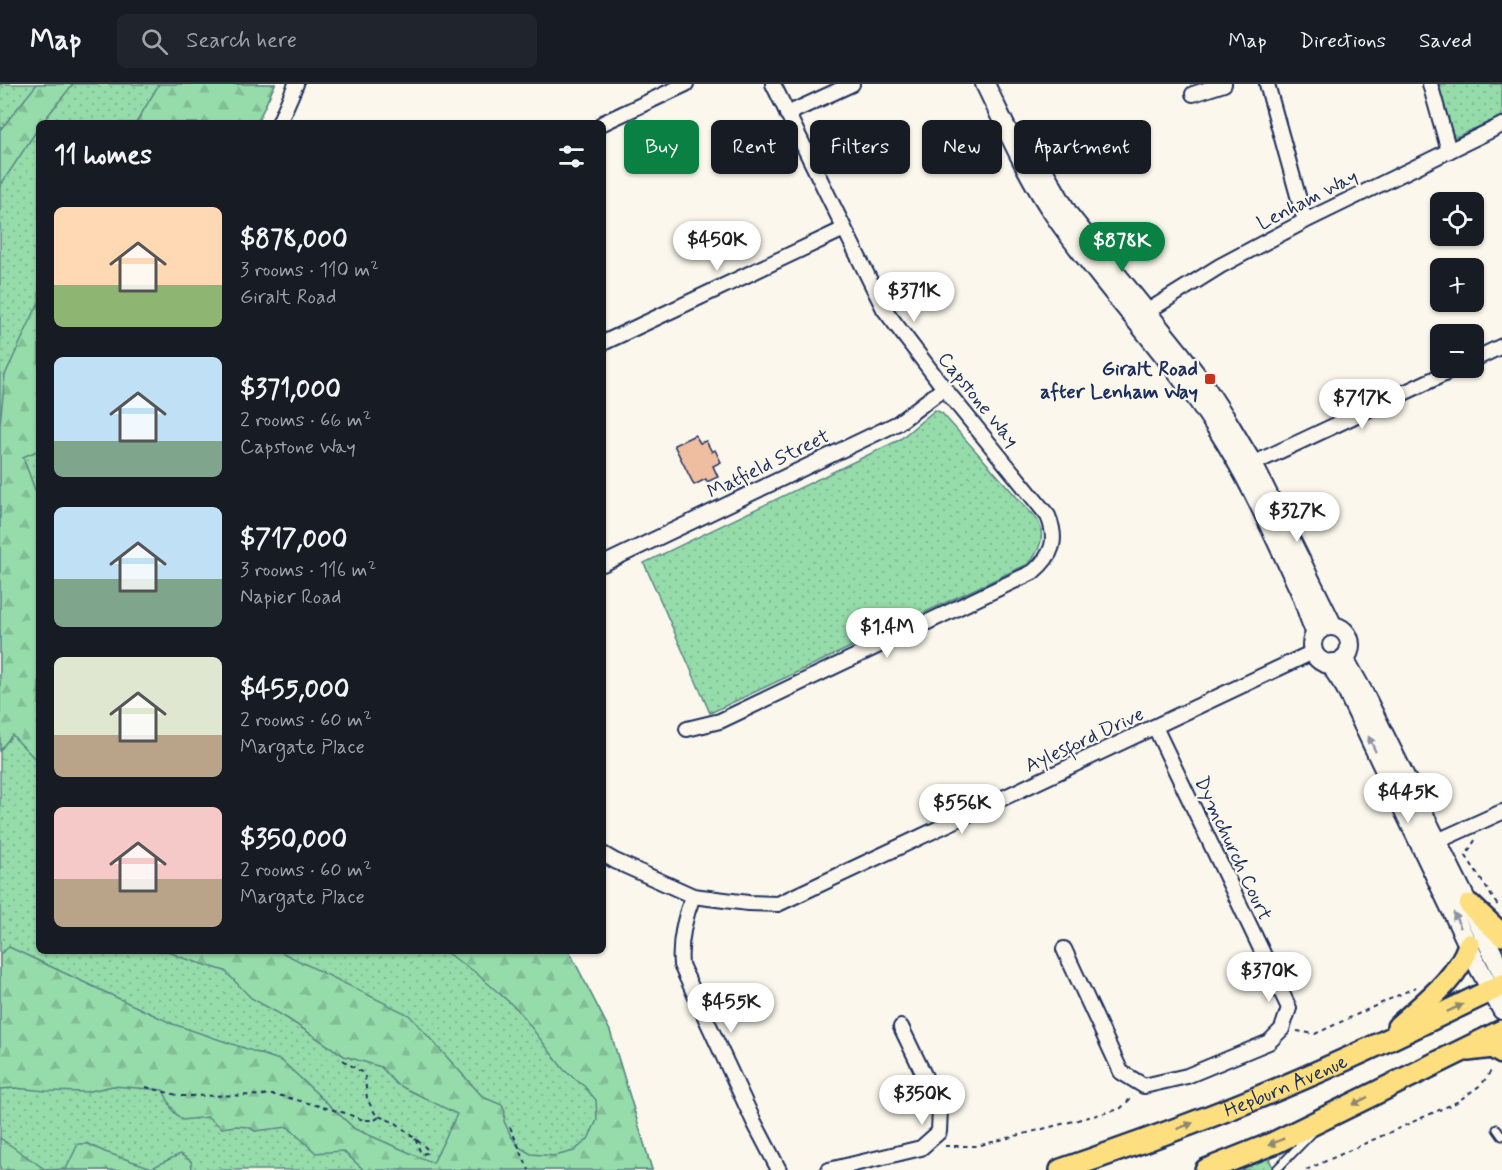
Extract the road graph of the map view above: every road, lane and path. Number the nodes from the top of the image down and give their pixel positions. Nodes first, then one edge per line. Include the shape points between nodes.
1 (296, 84) edge
2 (686, 84) edge
3 (773, 84) edge
4 (852, 84) edge
5 (985, 84) edge
6 (999, 84) edge
7 (1224, 84) edge
8 (1267, 84) edge
9 (1430, 84) edge
10 (1193, 94) dead end
11 (787, 114) junction
12 (280, 120) edge
13 (606, 122) edge
14 (1502, 125) edge
15 (1449, 151) junction
16 (1305, 221) junction
17 (844, 230) junction
18 (1142, 316) junction
19 (606, 342) edge
20 (1502, 346) edge
21 (1484, 355) edge
22 (1436, 378) edge
23 (944, 388) junction
24 (1247, 467) junction
25 (606, 563) edge
26 (1333, 626) junction
27 (1315, 642) junction
28 (1339, 661) junction
29 (1155, 727) junction
30 (687, 729) dead end
31 (1502, 812) edge
32 (1482, 836) dead end
33 (1430, 844) junction
34 (606, 856) edge
35 (693, 896) junction
36 (1470, 905) junction
37 (1502, 911) edge
38 (1502, 935) edge
39 (1469, 945) junction
40 (1064, 949) dead end
41 (1502, 972) edge
42 (1420, 985) dead end
43 (1496, 988) edge
44 (1502, 1010) edge
45 (901, 1027) dead end
46 (1282, 1029) junction
47 (1502, 1031) edge
48 (1383, 1042) junction
49 (1458, 1052) junction
50 (343, 1060) dead end
51 (1498, 1060) edge
52 (1144, 1086) junction
53 (146, 1087) dead end
54 (379, 1117) junction
55 (1329, 1117) junction
56 (510, 1127) dead end
57 (1497, 1129) dead end
58 (1502, 1136) edge
59 (415, 1138) junction
60 (921, 1148) junction
61 (529, 1170) edge
62 (779, 1170) edge
63 (829, 1170) edge
64 (1061, 1170) edge
65 (1206, 1170) edge
66 (1276, 1170) edge
67 (1306, 1170) edge

1 - 12 street
2 - 13 street
3 - 11 street, Capstone Way
4 - 11 street
5 - 18 street via 1044,200 1076,245
6 - 18 street via 1068,215
7 - 10 street
8 - 16 street
9 - 15 street
11 - 17 street, Capstone Way
14 - 15 street, Lenham Way
15 - 16 street, Lenham Way
16 - 18 street, Lenham Way via 1220,266
17 - 19 street
17 - 23 street, Capstone Way via 884,309
18 - 24 street via 1204,385
20 - 21 street
22 - 24 street
23 - 25 street, Matfield Street via 898,423
23 - 30 street, Capstone Way via 1048,516 1054,529 1047,560 1033,572 720,721
24 - 26 street
24 - 27 street via 1304,601
26 - 27 street via 1325,627
26 - 28 street via 1349,640 1349,650
27 - 28 street via 1321,661
27 - 29 street, Aylesford Drive
28 - 33 street via 1363,692
29 - 35 street, Aylesford Drive via 778,904
29 - 46 street, Dymchurch Court via 1288,1008
31 - 33 street
32 - 37 path via 1474,840 1466,856
33 - 36 street
39 -> 33 street
34 - 35 street, Aylesford Drive
35 - 62 street via 682,923 681,965
36 - 38 main road
36 - 41 street
39 - 43 street
39 - 48 main road via 1450,979
40 - 52 street via 1121,1072
42 - 46 path via 1316,1034
43 - 44 street
48 -> 43 main road, Hepburn Avenue
45 - 60 street via 940,1108 939,1132
46 - 52 street via 1269,1042 1197,1072
47 - 49 main road
64 -> 48 main road, Hepburn Avenue via 1256,1098
49 - 51 main road via 1492,1047
49 -> 55 main road
50 - 54 path via 365,1077 368,1100
51 - 67 path via 1482,1084 1457,1102
52 - 60 path via 1120,1109 977,1146
53 - 54 path via 181,1096 279,1095 363,1120
54 - 59 path via 396,1123
55 -> 65 main road
55 - 66 lane
56 - 61 path
57 - 58 lane
59 - 59 path via 428,1150 427,1154 421,1154
60 - 63 street

